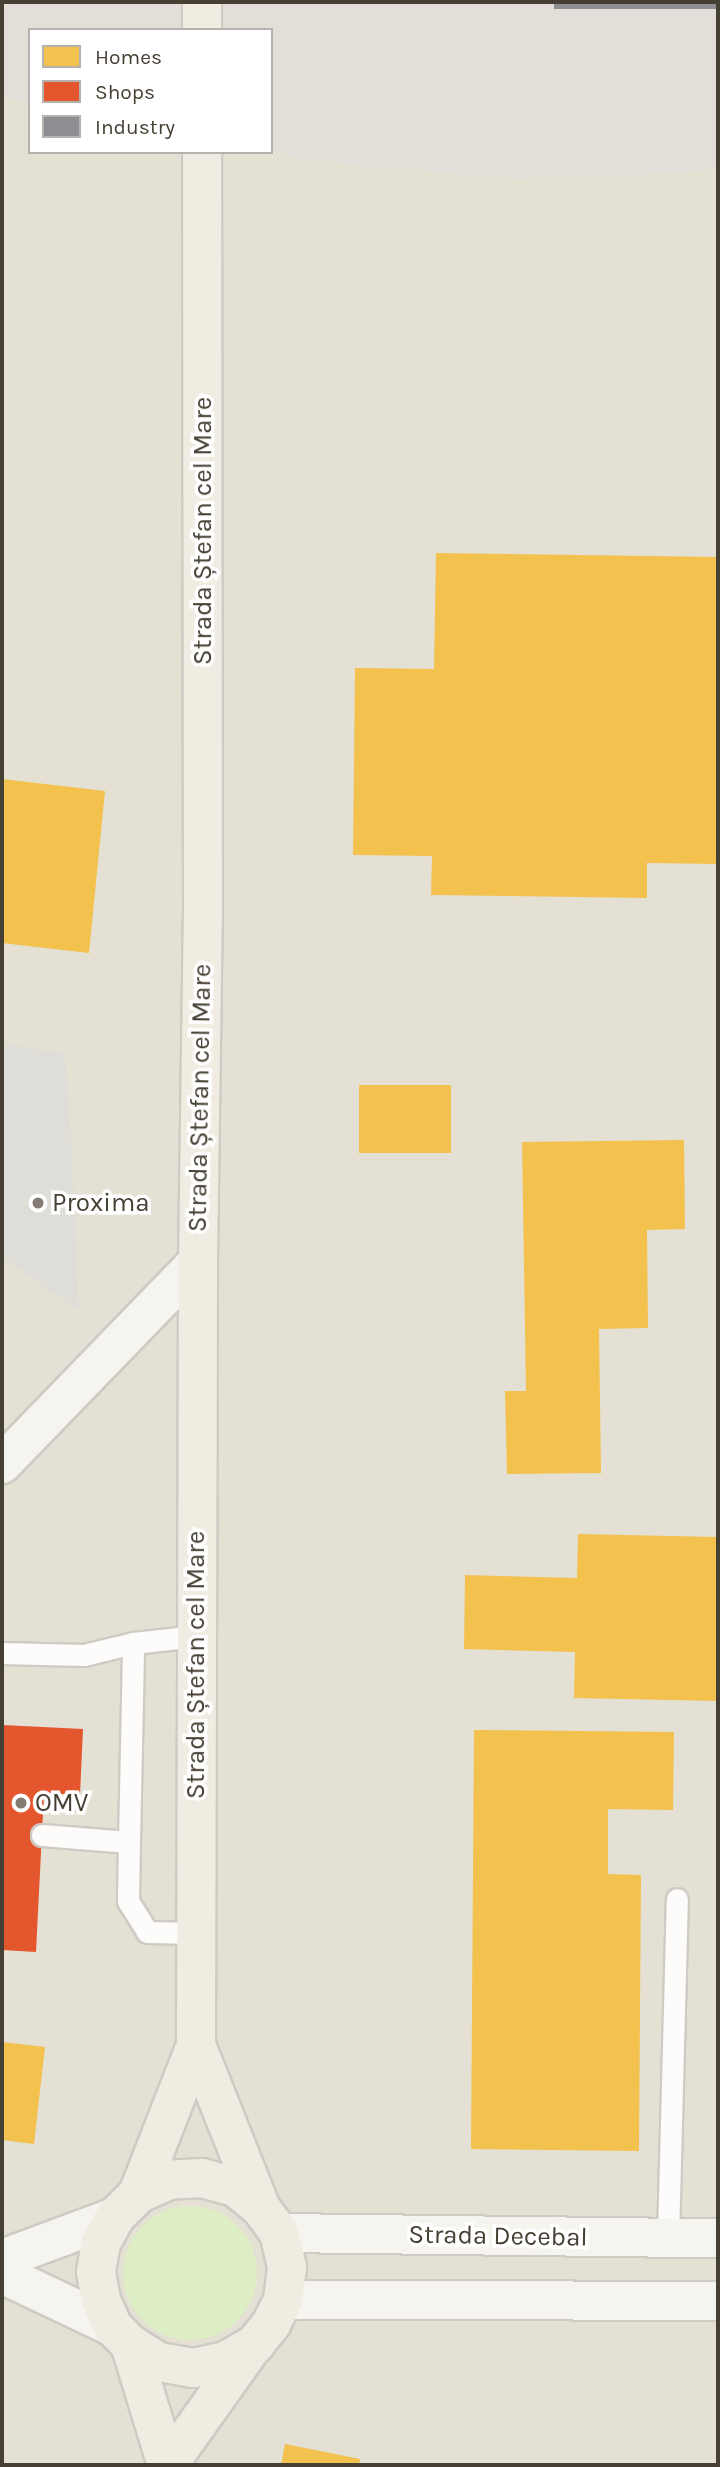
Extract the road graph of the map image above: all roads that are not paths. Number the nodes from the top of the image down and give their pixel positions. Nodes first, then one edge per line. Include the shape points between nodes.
1 (202, 2) edge
2 (202, 28) edge
3 (202, 154) edge
4 (198, 1262) junction
5 (2, 1464) edge
6 (196, 1636) junction
7 (133, 1643) junction
8 (2, 1653) edge
9 (42, 1835) dead end
10 (129, 1842) junction
11 (677, 1899) dead end
12 (196, 1933) junction
13 (196, 2045) junction
14 (126, 2205) junction
15 (270, 2220) junction
16 (668, 2238) junction
17 (718, 2238) edge
18 (2, 2259) edge
19 (2, 2274) edge
20 (283, 2300) junction
21 (718, 2301) edge
22 (122, 2336) junction
23 (255, 2344) junction
24 (167, 2465) edge

1 - 2 main road
3 - 4 main road, Strada Ștefan cel Mare via 203,919
4 - 5 main road
4 - 6 main road, Strada Ștefan cel Mare
6 - 7 lane
6 - 12 main road, Strada Ștefan cel Mare
7 - 8 lane via 84,1655
7 - 10 lane
9 - 10 lane
10 - 12 lane via 128,1900 147,1932
11 - 16 lane
12 - 13 main road, Strada Ștefan cel Mare
13 - 14 main road, Strada Ștefan cel Mare
13 - 15 main road, Strada Ștefan cel Mare
14 - 15 main road via 169,2180 202,2178 235,2188
14 - 18 main road
14 - 22 main road via 101,2243 96,2272 101,2300
15 - 16 main road, Strada Decebal
15 - 20 main road via 287,2267
16 - 17 main road, Strada Decebal
19 - 22 main road
20 - 21 main road
20 - 23 main road
22 - 23 main road via 159,2362 193,2368 226,2361
22 - 24 main road
23 - 24 main road

